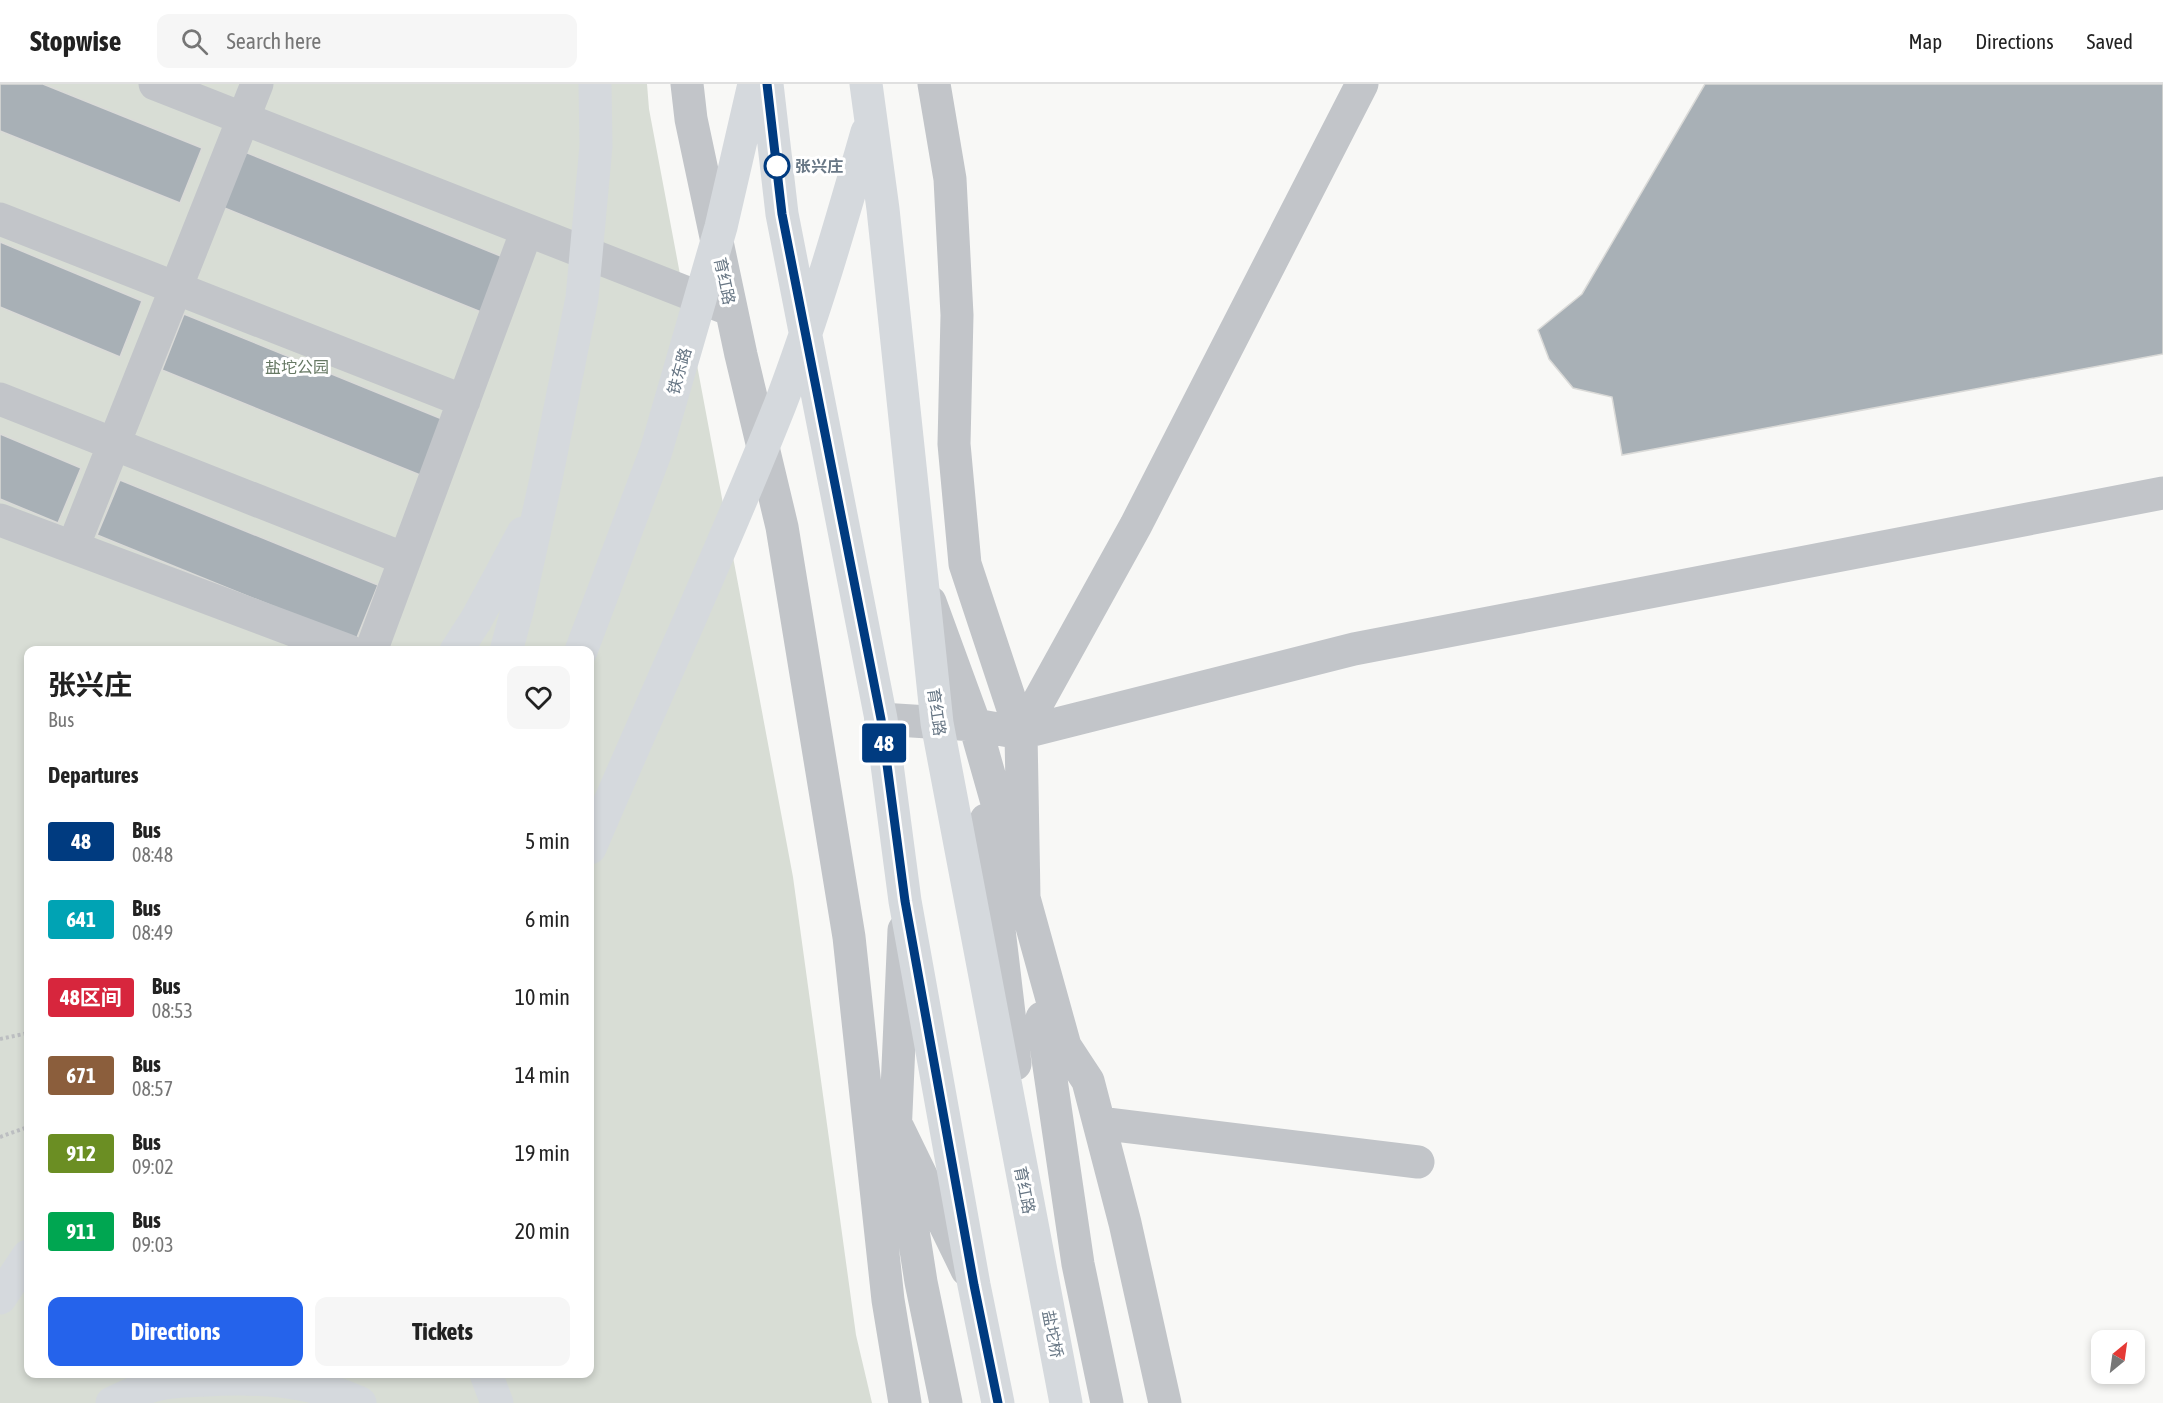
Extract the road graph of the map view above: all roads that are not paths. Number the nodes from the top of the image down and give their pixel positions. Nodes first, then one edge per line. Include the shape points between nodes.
1 (155, 84) edge
2 (257, 84) edge
3 (595, 84) edge
4 (687, 84) edge
5 (754, 84) edge
6 (767, 84) edge
7 (866, 84) edge
8 (880, 84) edge
9 (934, 84) edge
10 (1362, 84) edge
11 (244, 119) junction
12 (0, 219) edge
13 (527, 230) junction
14 (177, 288) junction
15 (731, 310) junction
16 (0, 399) edge
17 (464, 401) junction
18 (114, 444) junction
19 (546, 479) junction
20 (2163, 493) edge
21 (0, 520) edge
22 (73, 547) junction
23 (405, 559) junction
24 (964, 564) junction
25 (921, 578) junction
26 (336, 646) edge
27 (373, 646) edge
28 (459, 646) edge
29 (507, 646) edge
30 (583, 646) edge
31 (881, 719) junction
32 (938, 723) junction
33 (975, 725) junction
34 (1021, 733) junction
35 (594, 839) edge
36 (1024, 898) junction
37 (905, 901) junction
38 (849, 937) junction
39 (1099, 1123) junction
40 (896, 1124) junction
41 (1418, 1162) dead end
42 (24, 1262) edge
43 (1039, 1265) junction
44 (974, 1285) junction
45 (0, 1298) edge
46 (888, 1300) junction
47 (187, 1378) edge
48 (253, 1378) edge
49 (488, 1378) edge
50 (112, 1403) edge
51 (178, 1403) edge
52 (244, 1403) edge
53 (360, 1403) edge
54 (497, 1403) edge
55 (905, 1403) edge
56 (946, 1403) edge
57 (998, 1403) edge
58 (1066, 1403) edge
59 (1107, 1403) edge
60 (1165, 1403) edge

1 - 11 street
2 - 11 street
3 - 19 highway via 596,146 582,298
4 - 15 street, 育红路
5 - 30 highway, 铁东路 via 721,227 656,451
6 - 31 highway, 育红路 via 782,214
7 - 25 highway, 育红路 via 883,209
8 - 35 highway via 823,279 781,402
9 - 24 street, 育红路 via 950,179 957,315 954,444
10 - 34 street via 1136,525
11 - 13 street
11 - 14 street
12 - 14 street
13 - 15 street
13 - 17 street
14 - 17 street
14 - 18 street
15 - 38 street, 育红路 via 782,527
16 - 18 street
17 - 23 street
18 - 22 street
18 - 23 street
19 - 28 highway via 521,539
19 - 29 highway
20 - 34 street via 1354,649
21 - 22 street
22 - 26 street
23 - 27 street
24 - 33 street, 育红路
24 - 34 street, 育红路
25 - 32 highway, 育红路
25 - 33 street, 育红路
31 - 32 street
31 - 37 highway, 育红路
32 - 33 street
32 - 43 highway, 育红路
33 - 34 street
33 - 36 street, 育红路
33 - 43 street, 育红路
34 - 36 street, 育红路
36 - 39 street, 育红路 via 1065,1046 1088,1081
36 - 59 street, 育红路 via 1078,1264
37 - 40 street, 育红路
37 - 44 highway, 育红路
38 - 40 street, 育红路
38 - 46 street, 育红路
39 - 41 street
39 - 60 street, 育红路
40 - 44 street, 育红路
40 - 46 street, 育红路
40 - 56 street, 育红路 via 921,1282
42 - 45 highway
43 - 58 highway, 盐坨桥
44 - 57 highway
46 - 55 street, 育红路
47 - 51 highway
48 - 52 highway
49 - 54 highway
50 - 53 highway via 174,1381 244,1378 318,1387

